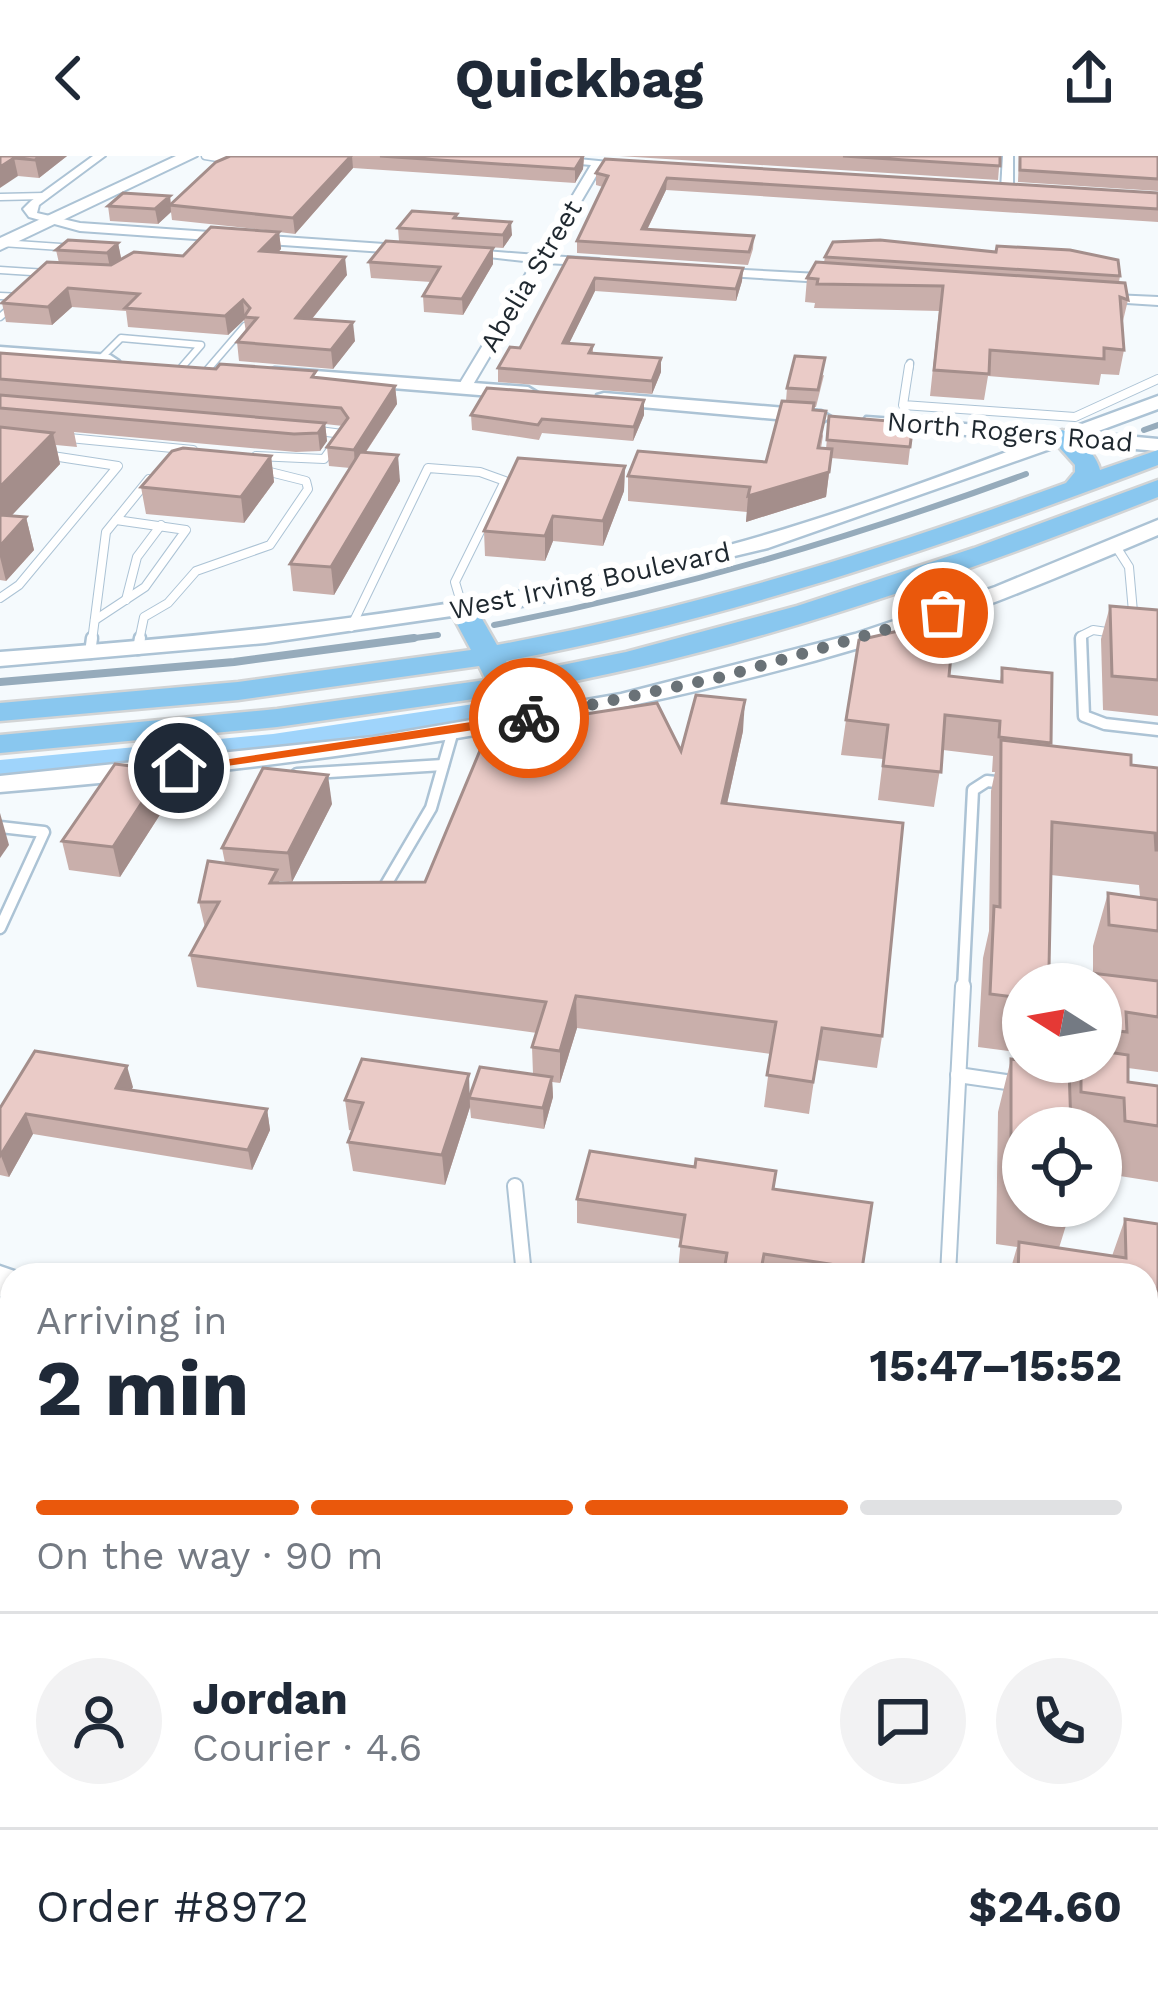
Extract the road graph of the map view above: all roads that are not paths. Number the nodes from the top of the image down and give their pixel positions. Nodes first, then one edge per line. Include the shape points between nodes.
1 (100, 156) edge
2 (189, 156) edge
3 (206, 156) edge
4 (239, 156) edge
5 (497, 156) edge
6 (1008, 156) edge
7 (598, 163) junction
8 (644, 166) edge
9 (984, 188) edge
10 (1006, 189) junction
11 (1028, 190) edge
12 (2, 195) edge
13 (45, 196) junction
14 (45, 222) junction
15 (1, 244) edge
16 (85, 248) edge
17 (431, 251) edge
18 (454, 253) edge
19 (541, 259) junction
20 (605, 263) edge
21 (697, 269) edge
22 (0, 270) edge
23 (58, 274) edge
24 (859, 280) edge
25 (0, 296) edge
26 (1089, 296) edge
27 (1158, 301) edge
28 (0, 317) edge
29 (245, 326) edge
30 (3, 356) edge
31 (99, 361) junction
32 (910, 363) dead end
33 (162, 365) junction
34 (208, 369) junction
35 (231, 370) edge
36 (254, 372) edge
37 (1158, 379) edge
38 (464, 388) junction
39 (552, 395) edge
40 (574, 397) edge
41 (1158, 402) edge
42 (901, 414) junction
43 (1077, 427) junction
44 (292, 428) edge
45 (970, 429) junction
46 (47, 436) edge
47 (1158, 445) edge
48 (201, 451) edge
49 (44, 454) edge
50 (248, 455) edge
51 (1158, 457) edge
52 (1005, 459) junction
53 (247, 469) edge
54 (153, 474) edge
55 (1077, 485) junction
56 (1158, 488) edge
57 (116, 520) junction
58 (161, 525) junction
59 (1158, 527) edge
60 (1115, 544) junction
61 (0, 598) edge
62 (126, 601) junction
63 (464, 609) junction
64 (95, 620) junction
65 (351, 627) junction
66 (138, 649) junction
67 (90, 653) junction
68 (488, 655) junction
69 (0, 659) edge
70 (504, 684) junction
71 (0, 712) edge
72 (522, 719) junction
73 (1158, 730) edge
74 (453, 731) junction
75 (0, 744) edge
76 (443, 766) junction
77 (277, 769) junction
78 (1010, 783) edge
79 (0, 784) edge
80 (0, 827) edge
81 (374, 890) edge
82 (0, 928) edge
83 (958, 1075) junction
84 (1047, 1088) edge
85 (515, 1186) dead end
86 (523, 1263) edge
87 (949, 1263) edge

1 - 13 street
2 - 14 main road
3 - 4 lane
5 - 7 street
6 - 10 street
7 - 8 street
7 - 19 street, Abelia Street
9 - 10 street
10 - 11 street
12 - 13 lane
13 - 14 street via 29,209
14 - 15 main road
14 - 17 street
15 - 16 lane
18 - 19 street
19 - 20 street
19 - 38 street, Abelia Street
21 - 24 street
22 - 23 lane
25 - 28 lane via 22,297
26 - 27 street
29 - 34 lane
30 - 31 street
31 - 33 street
31 - 33 lane via 122,338 201,345
32 - 42 lane
33 - 34 street
34 - 35 street
36 - 38 street
37 - 43 lane
38 - 39 street
40 - 42 street, North Rogers Road via 846,419
41 - 43 street, West Irving Boulevard
42 - 43 lane
42 - 45 street, North Rogers Road
43 - 45 street, North Rogers Road
43 - 47 street, North Rogers Road
43 - 52 street, West Irving Boulevard
43 - 55 main road via 1088,474
44 - 50 lane via 342,434 324,459
45 - 52 street
46 - 48 lane
49 - 61 lane via 118,466 20,585
51 - 55 main road, West Irving Boulevard
52 - 63 street, West Irving Boulevard via 739,549
53 - 66 lane via 291,474 308,489 270,545 196,571 144,617
54 - 57 lane
55 - 68 main road, West Irving Boulevard via 865,563 627,628
56 - 70 main road via 863,597
57 - 58 lane
57 - 64 lane via 106,532
58 - 62 lane via 137,557
58 - 62 lane via 186,530
59 - 60 street
60 - 72 street via 983,600 805,656
60 - 73 lane via 1129,567 1135,635 1081,636 1084,716
62 - 64 lane
63 - 65 street, West Irving Boulevard
63 - 65 lane via 455,582 505,481 428,468
63 - 68 main road
64 - 67 lane
65 - 66 street, West Irving Boulevard
66 - 67 street, West Irving Boulevard
67 - 69 street, West Irving Boulevard
68 - 70 main road
68 - 71 main road, West Irving Boulevard via 240,691
70 - 72 main road
70 - 75 main road via 232,723
72 - 74 street
74 - 76 lane
74 - 77 street
76 - 77 lane
76 - 81 lane via 431,808 388,887
77 - 79 street
78 - 83 lane via 987,781 973,790
80 - 82 lane via 44,832 20,899
83 - 84 lane
83 - 87 lane
85 - 86 lane

